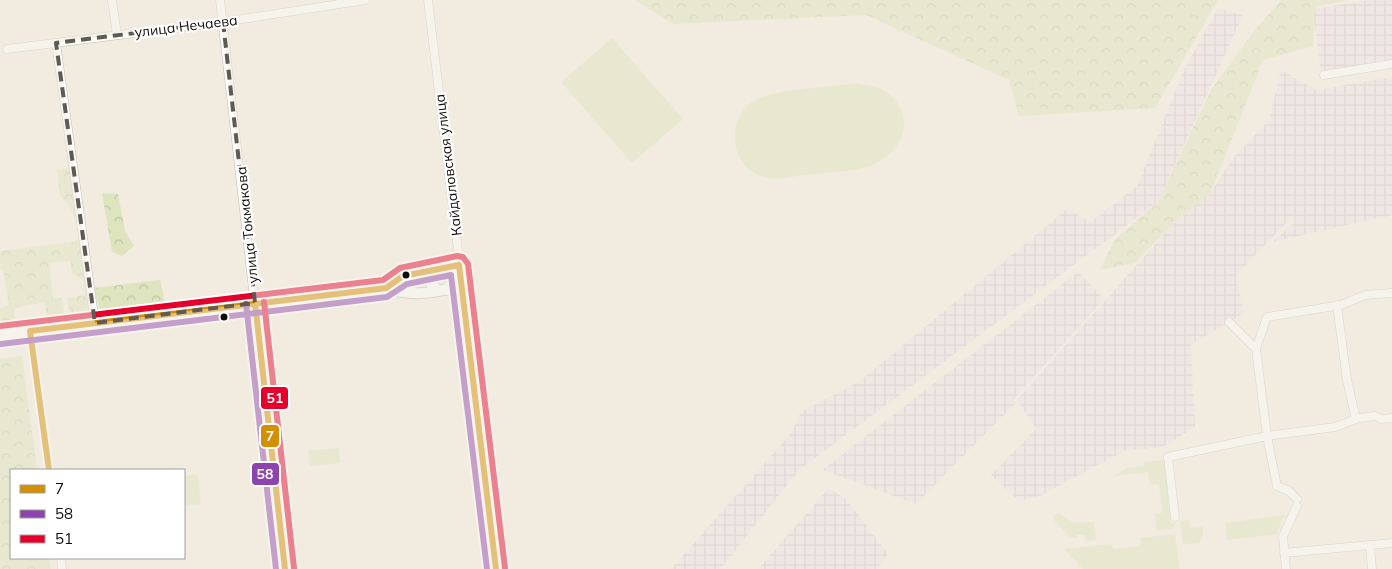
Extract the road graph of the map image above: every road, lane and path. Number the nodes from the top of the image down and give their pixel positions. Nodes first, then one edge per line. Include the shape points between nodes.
1 (112, 0) edge
2 (220, 0) edge
3 (366, 0) edge
4 (428, 0) edge
5 (224, 22) junction
6 (117, 35) junction
7 (56, 43) junction
8 (7, 48) dead end
9 (1392, 64) edge
10 (1324, 75) dead end
11 (459, 265) junction
12 (439, 268) junction
13 (462, 285) junction
14 (386, 288) junction
15 (442, 291) junction
16 (1392, 293) edge
17 (255, 303) junction
18 (1337, 305) junction
19 (1229, 322) dead end
20 (96, 323) junction
21 (30, 331) junction
22 (0, 335) edge
23 (1256, 349) junction
24 (1392, 418) edge
25 (1356, 419) junction
26 (1267, 436) junction
27 (49, 469) edge
28 (1175, 517) dead end
29 (1392, 544) edge
30 (1370, 545) junction
31 (1284, 553) junction
32 (285, 569) edge
33 (496, 569) edge
34 (1286, 569) edge
35 (1372, 569) edge

1 - 6 street
2 - 5 street, улица Токмакова
3 - 5 street, улица Нечаева
4 - 11 street, Кайдаловская улица
5 - 6 street, улица Нечаева
5 - 17 street, улица Токмакова
6 - 7 street, улица Нечаева
7 - 8 street, улица Нечаева
7 - 20 street
9 - 10 street
11 - 12 street
11 - 13 street, Кайдаловская улица
12 - 14 street via 404,276
12 - 15 street via 431,274 430,283
12 - 15 street via 452,276 451,284
13 - 15 street
13 - 33 street, Кайдаловская улица
14 - 15 street via 403,294
14 - 17 street
16 - 18 street via 1365,296
17 - 20 street
17 - 32 street, улица Токмакова
18 - 23 street via 1267,317
18 - 25 street
19 - 23 street
20 - 21 street
21 - 22 street
21 - 27 street
23 - 26 street
24 - 25 street
25 - 26 street via 1335,427
26 - 28 street via 1168,457
26 - 31 street via 1277,486 1289,491 1297,503 1283,536
29 - 30 street
30 - 31 street
30 - 35 street
31 - 34 street

